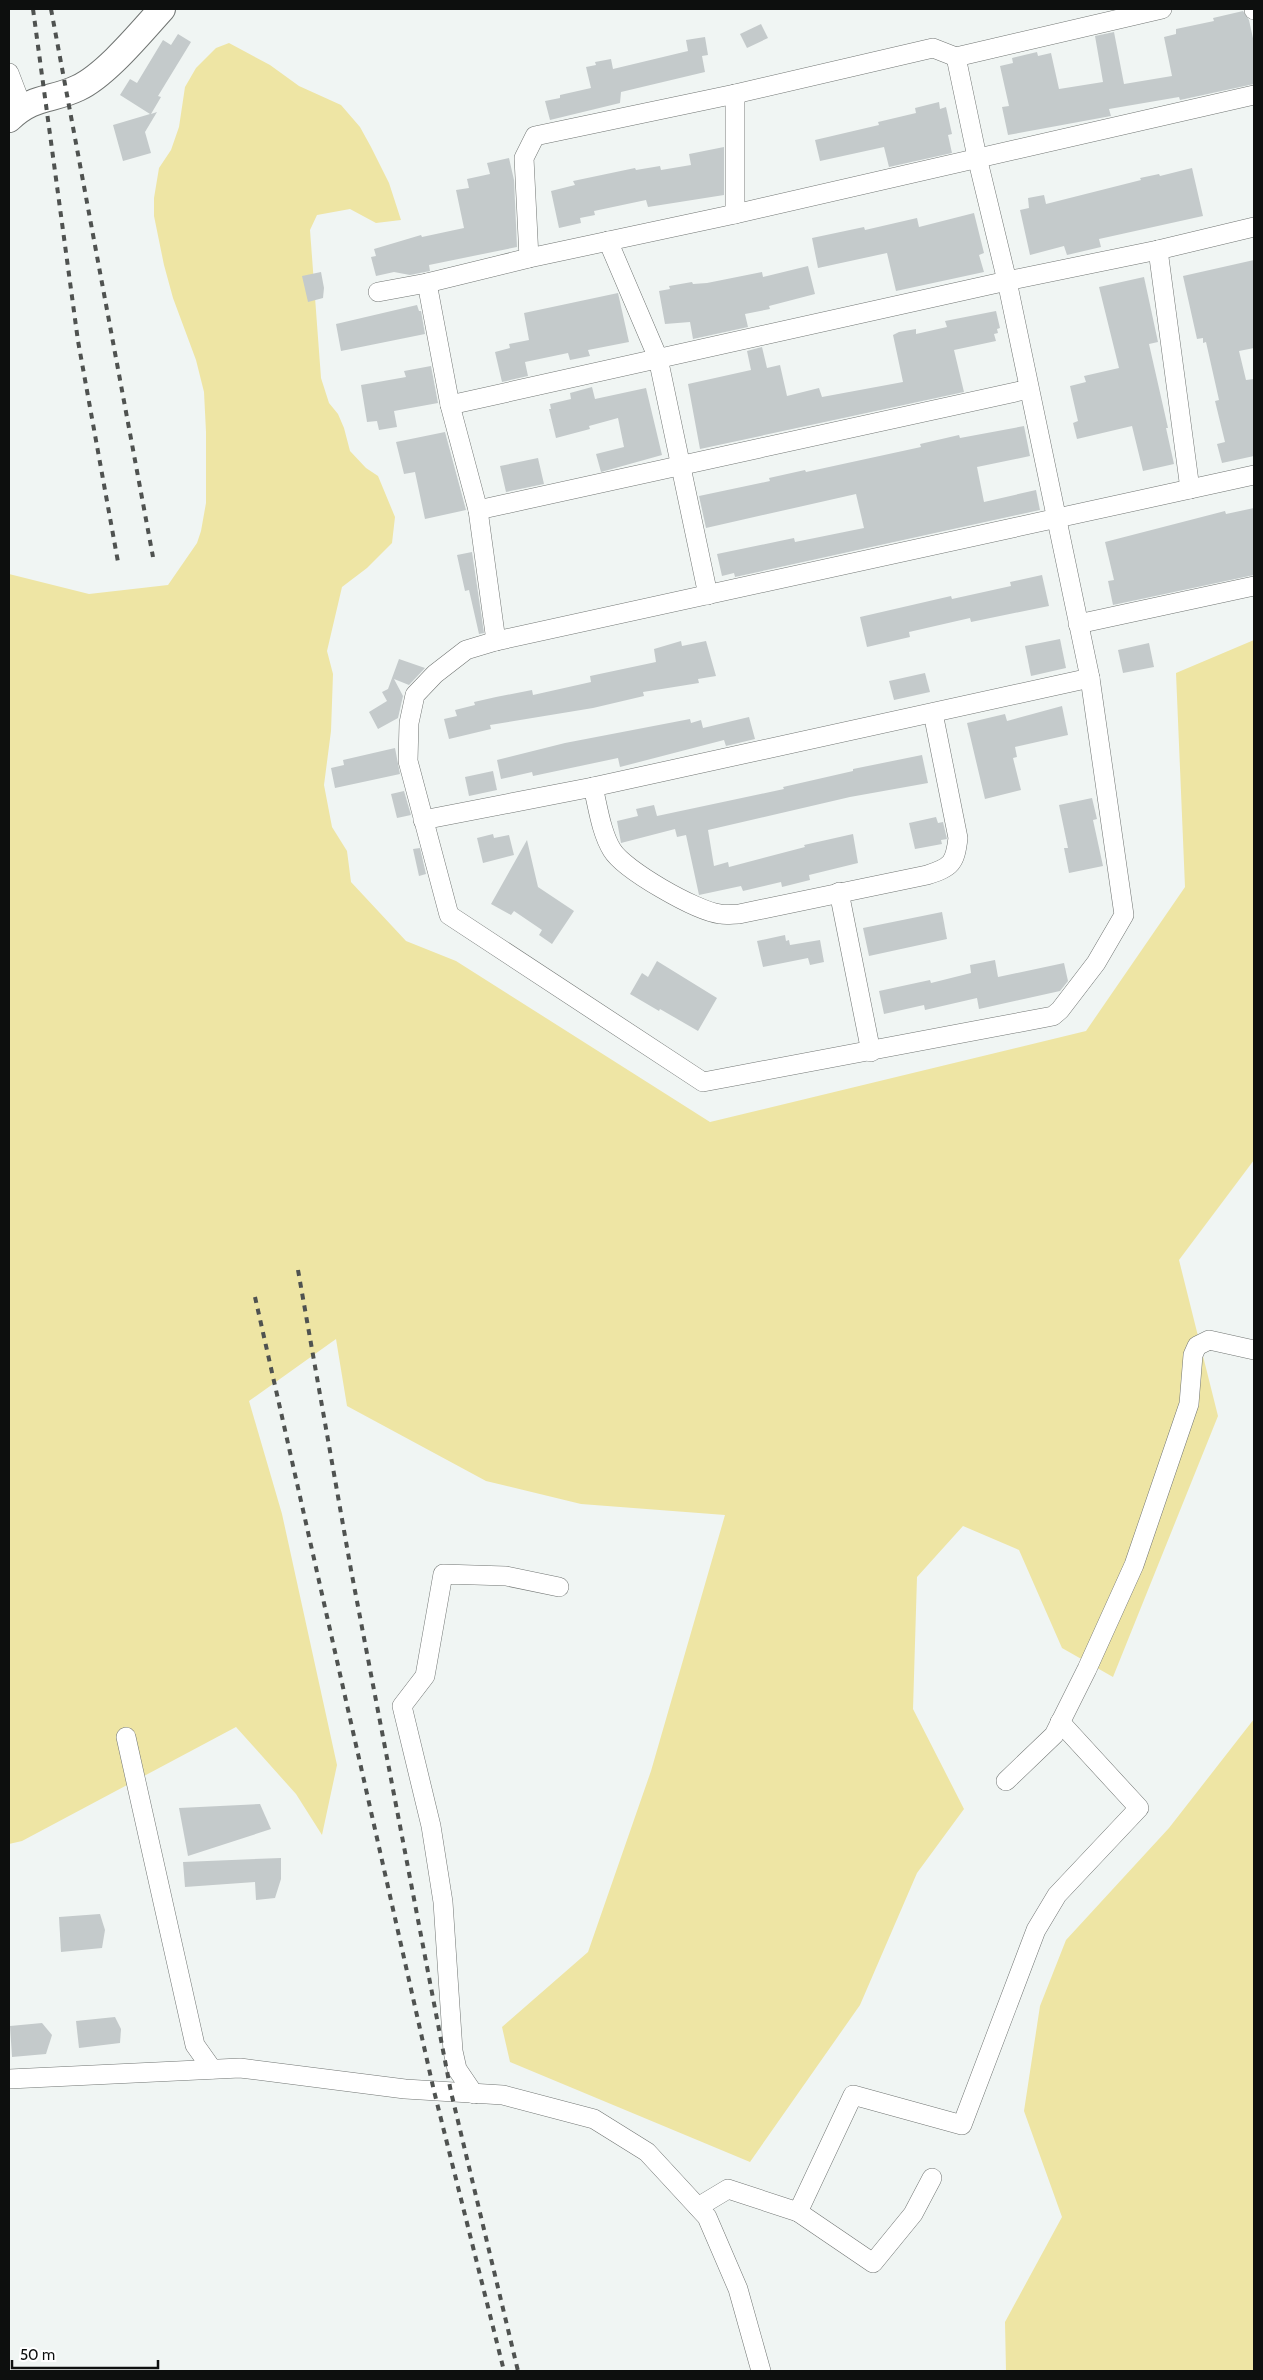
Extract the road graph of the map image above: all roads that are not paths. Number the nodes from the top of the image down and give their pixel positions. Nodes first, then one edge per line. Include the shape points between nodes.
1 (162, 9) edge
2 (1162, 9) edge
3 (956, 57) junction
4 (9, 73) edge
5 (735, 94) junction
6 (1254, 95) edge
7 (15, 113) edge
8 (977, 157) junction
9 (735, 214) junction
10 (1254, 227) edge
11 (608, 241) junction
12 (1158, 250) junction
13 (529, 258) junction
14 (1007, 281) junction
15 (427, 283) junction
16 (378, 292) dead end
17 (658, 358) junction
18 (1030, 389) junction
19 (450, 405) junction
20 (680, 464) junction
21 (1254, 475) edge
22 (1190, 489) junction
23 (478, 510) junction
24 (1056, 518) junction
25 (1254, 586) edge
26 (708, 595) junction
27 (1078, 624) junction
28 (496, 641) junction
29 (1090, 678) junction
30 (932, 713) junction
31 (593, 787) junction
32 (423, 820) junction
33 (839, 892) junction
34 (870, 1052) junction
35 (1254, 1350) edge
36 (559, 1587) dead end
37 (1060, 1722) junction
38 (126, 1737) dead end
39 (1006, 1781) dead end
40 (212, 2069) junction
41 (9, 2079) edge
42 (474, 2094) junction
43 (932, 2178) dead end
44 (698, 2207) junction
45 (798, 2212) junction
46 (761, 2371) edge

1 - 7 street via 92,80
2 - 3 street
3 - 5 street via 933,48
3 - 8 street
4 - 7 street via 17,98
5 - 9 street
5 - 13 street via 535,136 524,158
6 - 8 street
8 - 9 street
8 - 14 street
9 - 11 street
10 - 12 street
11 - 13 street
11 - 17 street
12 - 14 street
12 - 22 street
13 - 15 street
14 - 17 street
14 - 18 street
15 - 16 street
15 - 19 street
17 - 19 street
17 - 20 street
18 - 20 street
18 - 24 street
19 - 23 street
20 - 23 street
20 - 26 street
21 - 22 street
22 - 24 street
23 - 28 street
24 - 26 street
24 - 27 street
25 - 27 street
26 - 28 street
27 - 29 street
28 - 32 street via 466,650 435,674 415,695 409,723 408,761
29 - 30 street
29 - 34 street via 1124,915 1100,955 1053,1016
30 - 31 street
30 - 33 street via 958,838 956,857 946,869
31 - 32 street
31 - 33 street via 606,838 616,857 658,886 698,907 719,914 739,914
32 - 34 street via 449,915 702,1082
33 - 34 street
35 - 37 street via 1208,1340 1197,1346 1193,1355 1189,1404 1134,1565
36 - 42 street via 506,1576 443,1574 425,1676 402,1706 431,1826 443,1902 453,2051 458,2069
37 - 39 street via 1054,1735
37 - 45 street via 1139,1808 1058,1895 1036,1930 962,2125 853,2095
38 - 40 street via 195,2045
40 - 41 street
40 - 42 street via 240,2068 405,2089
42 - 44 street via 503,2095 594,2119 647,2152
43 - 45 street via 913,2214 873,2263
44 - 45 street via 728,2189
44 - 46 street via 707,2217 738,2289

